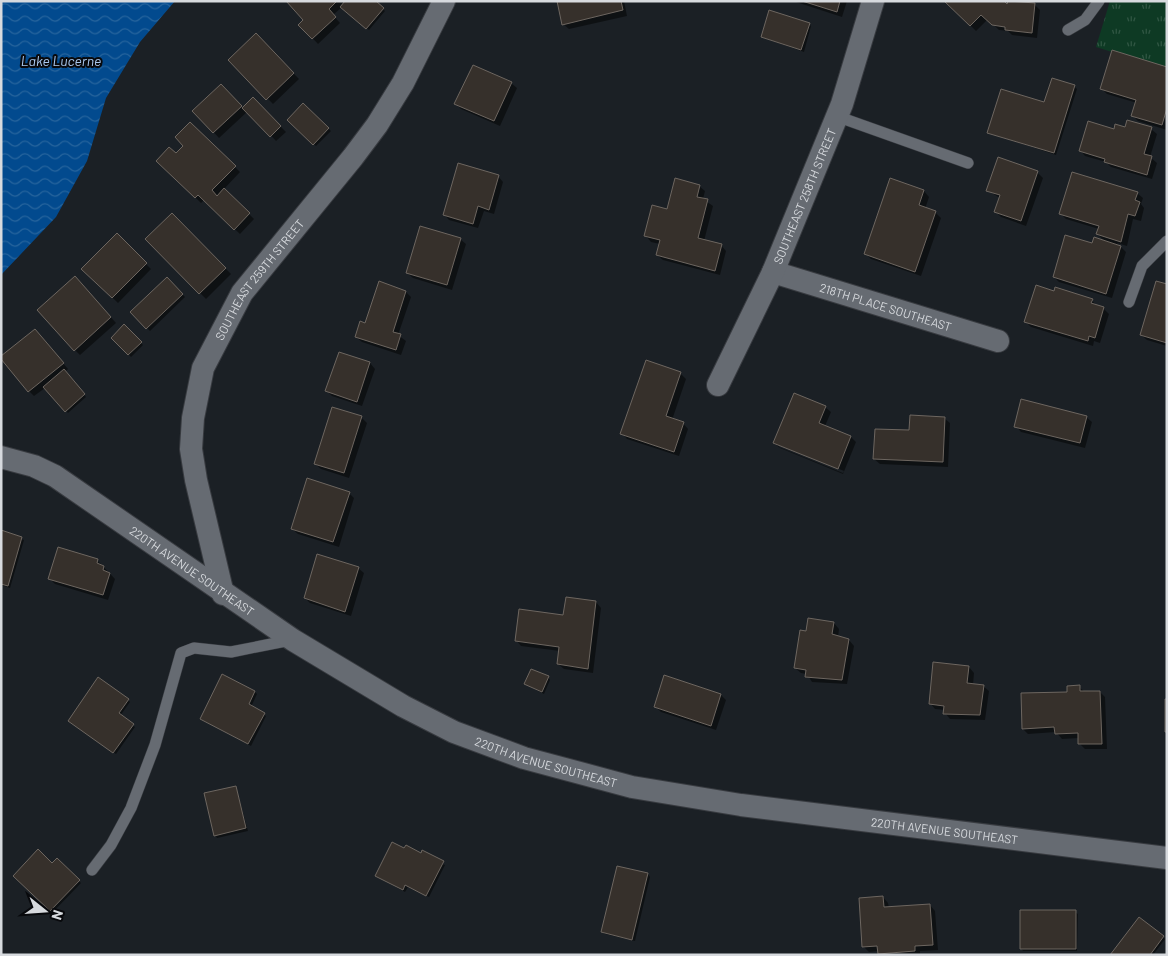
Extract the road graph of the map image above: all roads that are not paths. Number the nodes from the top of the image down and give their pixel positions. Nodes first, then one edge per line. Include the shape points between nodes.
1 (444, 1) edge
2 (873, 1) edge
3 (1099, 1) edge
4 (1068, 30) dead end
5 (836, 116) junction
6 (968, 163) dead end
7 (1167, 240) edge
8 (773, 272) junction
9 (1129, 302) dead end
10 (998, 341) dead end
11 (718, 385) dead end
12 (1, 457) edge
13 (223, 594) junction
14 (293, 640) junction
15 (1167, 858) edge
16 (92, 870) dead end

1 - 13 street, SOUTHEAST 259TH STREET via 412,67 377,125 242,294 203,368 195,403 191,449
2 - 5 street, SOUTHEAST 258TH STREET
3 - 4 lane via 1085,20
5 - 6 lane
5 - 8 street, SOUTHEAST 258TH STREET
7 - 9 lane via 1142,266
8 - 10 street, 218TH PLACE SOUTHEAST
8 - 11 street, SOUTHEAST 258TH STREET
12 - 13 street, 220TH AVENUE SOUTHEAST via 55,476
13 - 14 street, 220TH AVENUE SOUTHEAST
14 - 15 street, 220TH AVENUE SOUTHEAST via 403,706 454,732 524,758 632,787 741,805
14 - 16 lane via 231,652 194,648 181,653 155,745 131,808 111,845

